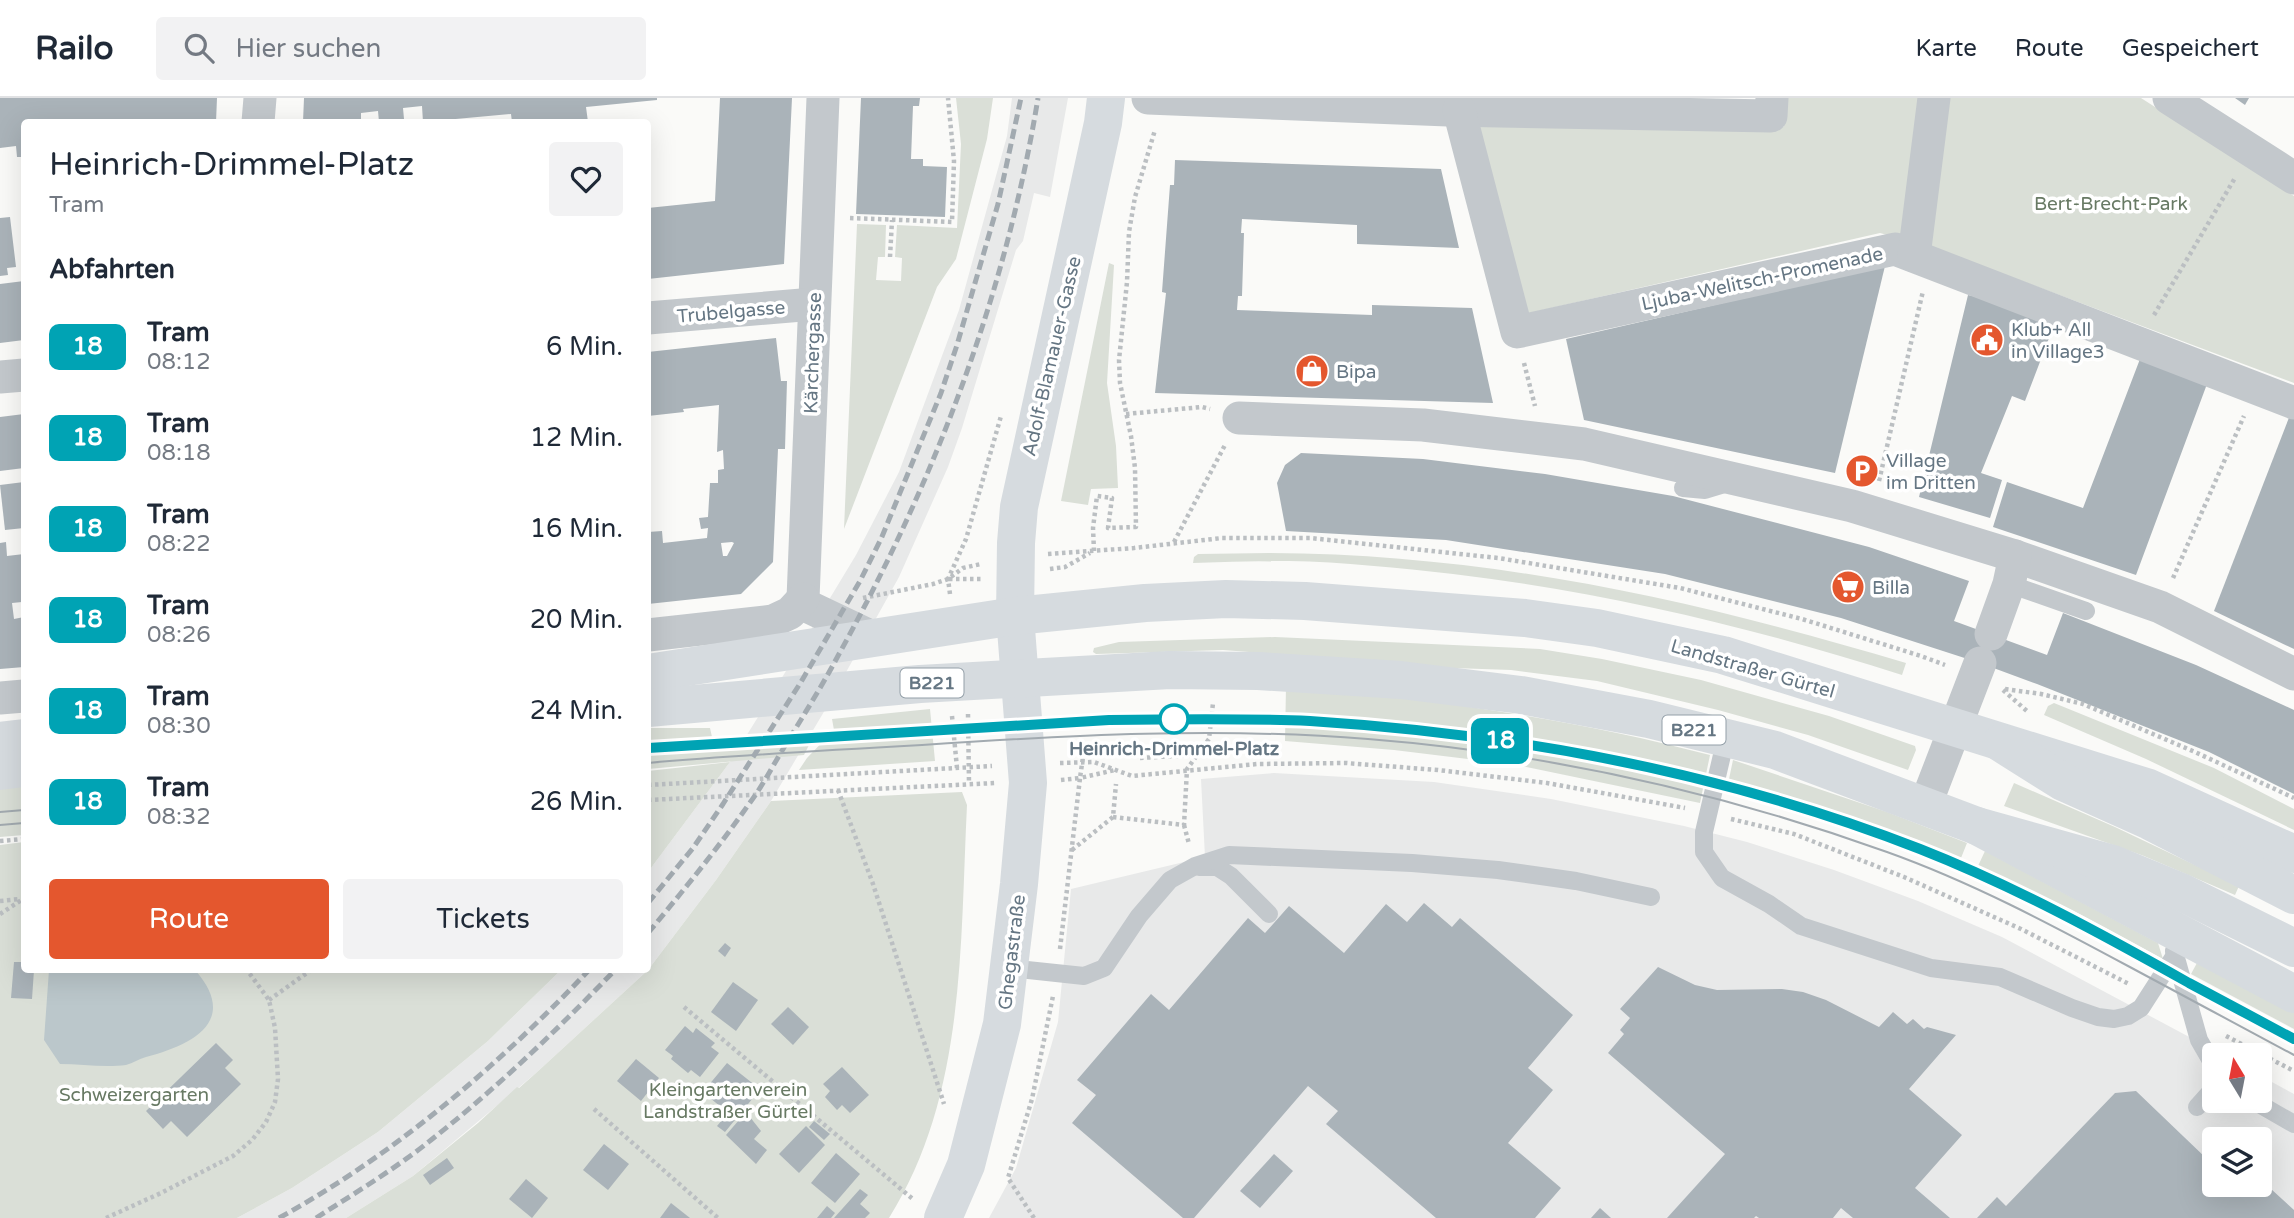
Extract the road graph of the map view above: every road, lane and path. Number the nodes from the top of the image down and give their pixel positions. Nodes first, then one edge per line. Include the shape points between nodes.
1 (260, 98) edge
2 (823, 98) edge
3 (948, 98) edge
4 (1106, 98) edge
5 (1148, 98) edge
6 (1772, 98) edge
7 (1934, 98) edge
8 (2169, 98) edge
9 (1163, 99) edge
10 (1459, 110) junction
11 (258, 119) edge
12 (2251, 151) junction
13 (2294, 178) edge
14 (818, 217) junction
15 (892, 220) junction
16 (890, 257) dead end
17 (1922, 259) junction
18 (814, 303) junction
19 (651, 318) edge
20 (2137, 342) junction
21 (1523, 358) dead end
22 (21, 375) edge
23 (0, 377) edge
24 (2256, 388) junction
25 (2294, 403) edge
26 (1202, 407) dead end
27 (1535, 408) dead end
28 (1126, 414) junction
29 (1239, 418) joint
30 (1739, 480) junction
31 (1683, 488) dead end
32 (1872, 512) junction
33 (1174, 543) junction
34 (2012, 570) junction
35 (969, 580) dead end
36 (904, 591) dead end
37 (806, 603) junction
38 (2160, 607) junction
39 (2086, 611) dead end
40 (1015, 616) junction
41 (651, 635) edge
42 (874, 638) junction
43 (1982, 658) junction
44 (651, 673) edge
45 (2294, 674) edge
46 (1020, 677) junction
47 (21, 696) edge
48 (0, 698) edge
49 (967, 707) dead end
50 (651, 708) edge
51 (1212, 713) dead end
52 (1954, 728) junction
53 (21, 738) edge
54 (1726, 738) junction
55 (0, 741) edge
56 (1085, 743) dead end
57 (2001, 743) junction
58 (1195, 755) junction
59 (1140, 758) dead end
60 (1082, 762) junction
61 (969, 767) junction
62 (21, 768) edge
63 (0, 771) edge
64 (1028, 773) junction
65 (1080, 778) junction
66 (969, 783) junction
67 (1116, 784) dead end
68 (651, 785) edge
69 (838, 790) junction
70 (2294, 798) edge
71 (651, 800) edge
72 (1926, 806) junction
73 (1114, 817) junction
74 (1977, 826) junction
75 (21, 839) edge
76 (0, 841) edge
77 (1071, 850) junction
78 (2294, 854) edge
79 (1195, 866) junction
80 (2294, 895) edge
81 (1651, 897) dead end
82 (21, 899) edge
83 (0, 901) edge
84 (21, 901) edge
85 (0, 914) edge
86 (1269, 914) dead end
87 (2168, 938) junction
88 (2294, 947) edge
89 (1009, 968) junction
90 (249, 973) edge
91 (306, 973) edge
92 (1057, 975) junction
93 (2294, 994) edge
94 (269, 1000) junction
95 (684, 1007) dead end
96 (2202, 1045) edge
97 (2202, 1101) edge
98 (2197, 1107) dead end
99 (594, 1110) dead end
100 (2272, 1111) edge
101 (948, 1114) dead end
102 (2294, 1124) edge
103 (931, 1211) edge
104 (106, 1218) edge
105 (718, 1218) edge
106 (1034, 1218) edge

1 - 11 street
2 - 14 street, Kärchergasse
3 - 15 path via 954,161 951,222
4 - 40 main road, Adolf-Blamauer-Gasse via 1019,507
5 - 9 street
6 - 10 street via 1771,117
7 - 17 street
8 - 12 street
9 - 10 street
9 - 28 path via 1129,232 1119,360
10 - 17 street, Ljuba-Welitsch-Promenade via 1517,332 1895,248
12 - 13 street
12 - 20 path
14 - 15 path
14 - 18 street, Kärchergasse
15 - 16 path
17 - 20 street, Ljuba-Welitsch-Promenade
17 - 32 path
18 - 19 street, Trubelgasse
18 - 37 street, Kärchergasse
20 - 24 street, Ljuba-Welitsch-Promenade
21 - 27 path
22 - 23 street
24 - 25 street, Ljuba-Welitsch-Promenade
24 - 38 path
26 - 28 path
28 - 33 path via 1135,468 1136,527 1108,528 1112,498 1097,496 1094,551
29 - 30 street via 1423,425 1542,438
29 - 33 path
30 - 31 lane via 1705,490
30 - 32 street
32 - 34 street
33 - 43 path via 1310,538 1498,558 1680,588 1921,656
34 - 38 street
34 - 39 lane
34 - 43 street
35 - 36 path via 947,579
37 - 41 street via 773,621
37 - 42 street
38 - 45 street
40 - 42 main road
40 - 46 main road
40 - 52 main road, Landstraßer Gürtel via 1226,599 1525,618 1723,655
42 - 44 main road
43 - 52 street
43 - 70 path via 2002,689 2083,704
46 - 50 main road, B221
46 - 54 main road, B221 via 1170,670 1401,680 1521,695
46 - 64 main road, Ghegastraße
47 - 48 street
49 - 61 path
51 - 58 path via 1209,739
52 - 57 main road, Landstraßer Gürtel
52 - 72 street
53 - 55 main road
54 - 72 main road, B221 via 1775,750
54 - 87 lane via 1704,832 1704,852 1722,878 1801,926 1931,968 2000,977 2072,1008 2115,1019 2141,1008
56 - 60 path
57 - 78 main road, Landstraßer Gürtel via 2149,789
57 - 80 main road via 2063,782
58 - 59 path
58 - 73 path via 1187,769 1184,825
60 - 64 path
60 - 65 path
60 - 65 path via 1116,769
61 - 64 path
61 - 66 path
61 - 68 path
62 - 63 main road
64 - 65 path
64 - 66 path
64 - 89 main road, Ghegastraße
65 - 77 path
66 - 69 path
67 - 73 path
69 - 71 path
69 - 101 path
72 - 74 main road, B221
73 - 77 path
74 - 87 main road, B221
74 - 88 main road via 2113,864
75 - 76 path
77 - 92 path
79 - 81 lane via 1229,855 1412,863 1576,881
79 - 86 lane via 1217,867 1231,876
79 - 92 lane via 1170,880 1104,968 1084,976
82 - 83 path
84 - 85 path
87 - 93 main road, B221
87 - 96 lane
89 - 92 lane
89 - 103 main road, Ghegastraße via 1002,1024 968,1154
90 - 94 path
91 - 94 path
92 - 106 path via 1032,1099 1008,1178
94 - 104 path via 278,1079 266,1122 233,1156
95 - 103 path
97 - 98 lane
99 - 105 path
100 - 102 lane

